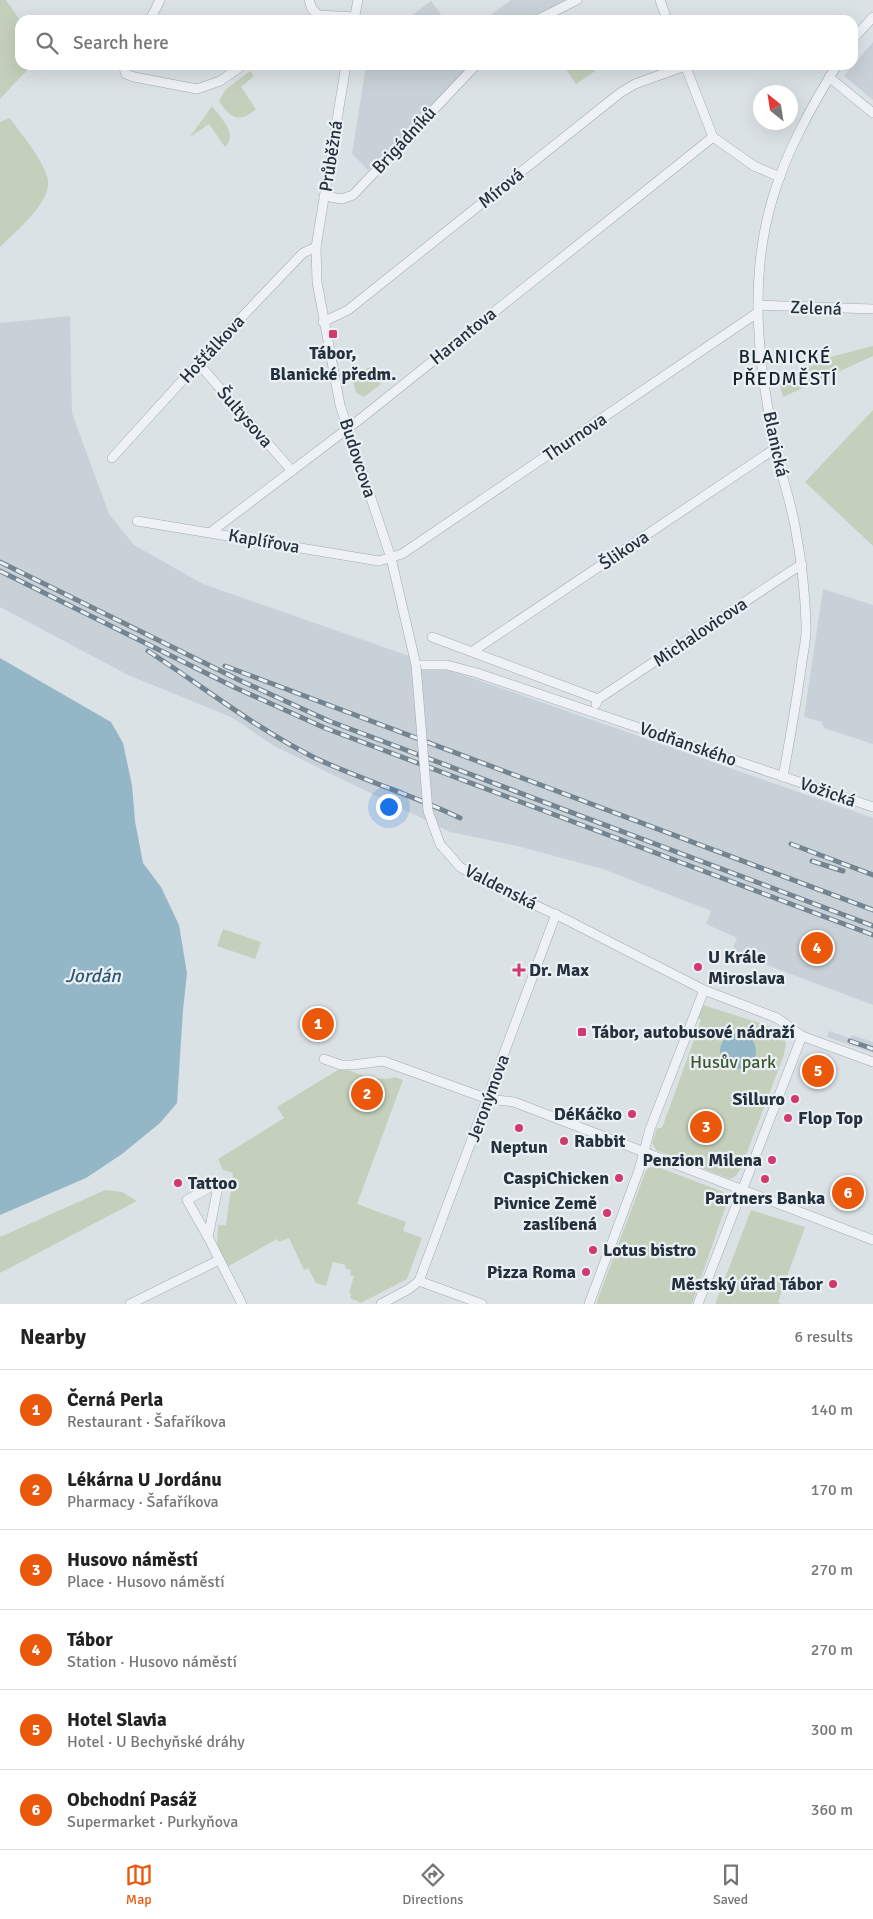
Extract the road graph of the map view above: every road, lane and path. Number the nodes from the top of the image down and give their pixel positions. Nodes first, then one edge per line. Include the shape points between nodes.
1 (160, 0) edge
2 (308, 0) edge
3 (358, 0) edge
4 (577, 0) edge
5 (660, 0) edge
6 (318, 14) joint
7 (152, 15) edge
8 (327, 15) edge
9 (356, 15) edge
10 (547, 15) edge
11 (665, 15) edge
12 (873, 17) edge
13 (858, 34) edge
14 (125, 70) edge
15 (236, 70) edge
16 (345, 70) edge
17 (471, 70) edge
18 (672, 70) edge
19 (687, 70) edge
20 (834, 70) edge
21 (829, 77) junction
22 (873, 113) edge
23 (713, 137) junction
24 (780, 176) junction
25 (324, 196) junction
26 (316, 246) junction
27 (758, 309) junction
28 (873, 309) edge
29 (323, 322) junction
30 (198, 363) junction
31 (347, 428) junction
32 (776, 448) junction
33 (112, 458) dead end
34 (292, 471) junction
35 (137, 521) dead end
36 (211, 532) junction
37 (391, 558) junction
38 (802, 564) junction
39 (432, 637) dead end
40 (473, 651) junction
41 (416, 665) junction
42 (598, 699) junction
43 (593, 710) junction
44 (783, 777) junction
45 (873, 807) edge
46 (556, 914) junction
47 (704, 990) junction
48 (802, 1036) junction
49 (324, 1058) dead end
50 (873, 1062) edge
51 (488, 1099) junction
52 (643, 1152) junction
53 (740, 1190) junction
54 (208, 1237) junction
55 (873, 1240) edge
56 (219, 1260) junction
57 (419, 1281) junction
58 (130, 1304) edge
59 (242, 1304) edge
60 (381, 1304) edge
61 (482, 1304) edge
62 (589, 1304) edge
63 (698, 1304) edge

1 - 7 street
2 - 6 street
3 - 9 street
4 - 10 street
5 - 11 street
6 - 8 street
12 - 13 street
14 - 15 street via 126,74 197,89 220,81
16 - 25 street, Průběžná
17 - 25 street, Brigádníků via 353,195 342,199
18 - 29 street, Mírová via 620,93 348,310
19 - 23 street
20 - 21 street, Blanická
21 - 22 street
21 - 24 street, Blanická via 805,118
23 - 24 street via 754,166
23 - 31 street, Harantova
24 - 27 street, Blanická via 762,244
25 - 26 street, Průběžná
26 - 29 street, Budovcova
26 - 30 street, Hošťálkova via 303,253
27 - 28 street, Zelená
27 - 32 street, Blanická via 762,366
27 - 37 street, Thurnova via 402,554
29 - 31 street, Budovcova
30 - 33 street, Hošťálkova
30 - 34 street, Šultysova
31 - 34 street, Harantova
31 - 37 street, Budovcova
32 - 38 street, Blanická
32 - 40 street, Šlikova
34 - 36 street, Harantova
35 - 36 street, Kaplířova
36 - 37 street, Kaplířova via 379,561
37 - 41 street, Budovcova
38 - 42 street, Michalovicova
38 - 44 street, Blanická via 806,626 800,683
39 - 40 street
40 - 42 street
41 - 43 street, Vodňanského via 456,667
41 - 46 street, Valdenská, bridge via 428,811 440,844 460,867
42 - 43 street
43 - 44 street, Vodňanského
44 - 45 street, Vožická
46 - 47 street, Valdenská
46 - 51 street, Jeronýmova
47 - 48 street, Valdenská via 777,1018
47 - 52 street
48 - 50 street, Valdenská
48 - 53 street
49 - 51 street via 352,1066 383,1061
51 - 52 street via 514,1102
51 - 57 street, Jeronýmova
52 - 53 street
52 - 62 street via 640,1170
53 - 55 street
53 - 63 street
54 - 54 street via 217,1192 215,1186 187,1200
54 - 56 street
56 - 58 street
56 - 59 street
57 - 60 street
57 - 61 street

